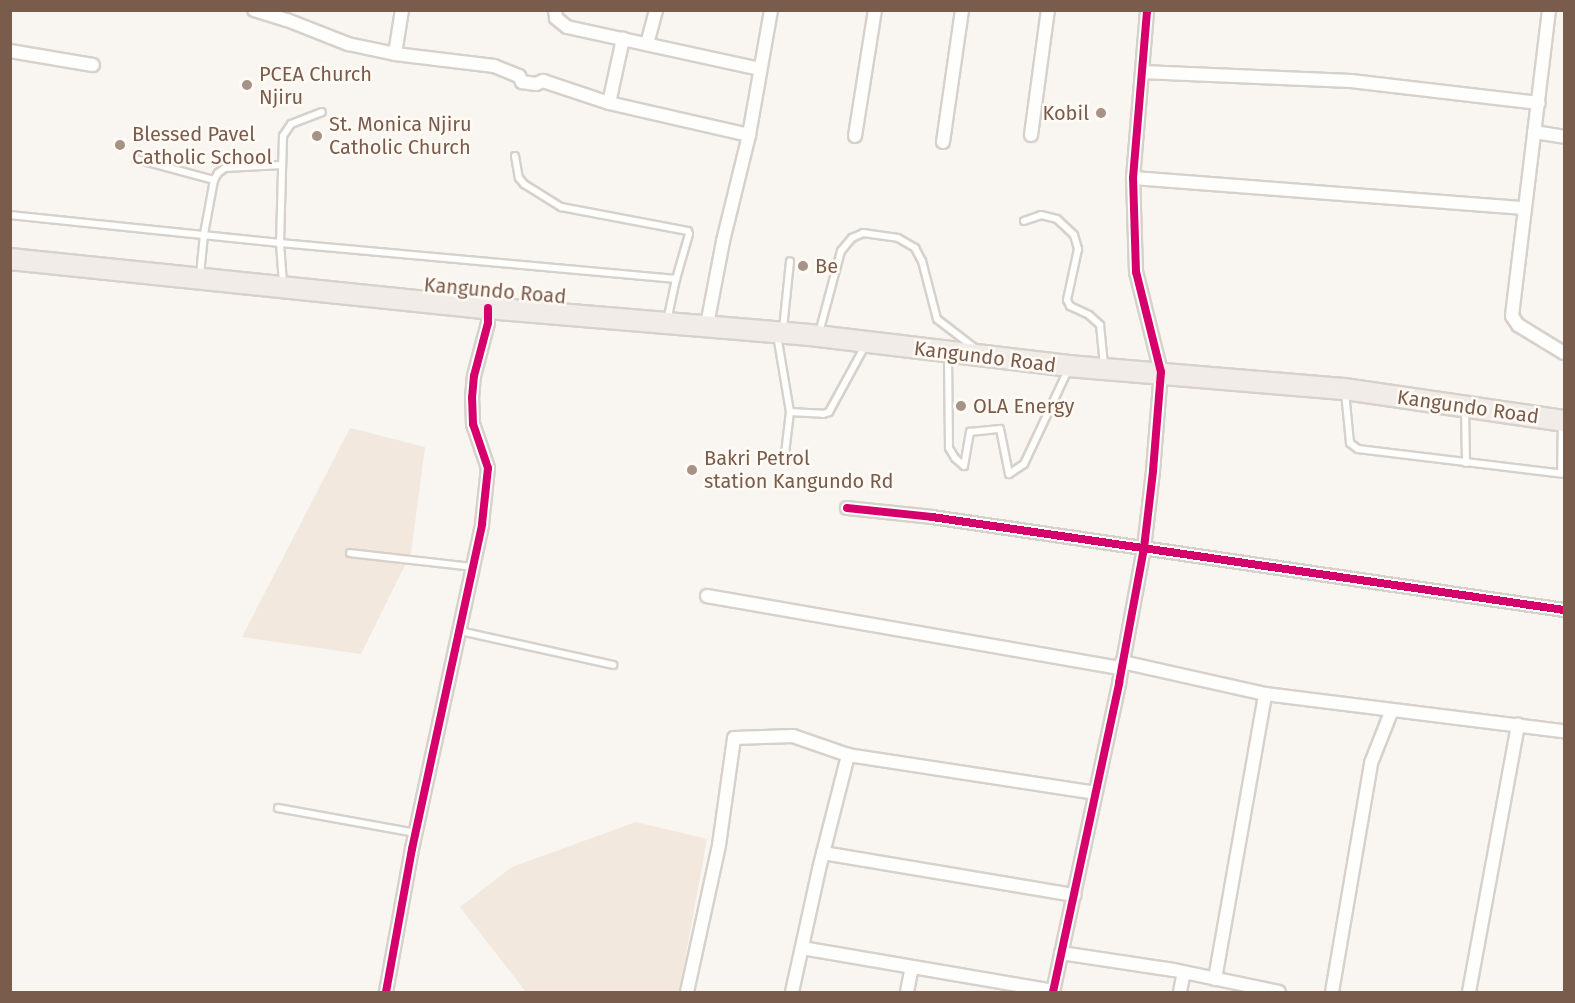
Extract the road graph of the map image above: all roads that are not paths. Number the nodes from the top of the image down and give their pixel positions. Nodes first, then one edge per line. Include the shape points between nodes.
1 (254, 10) edge
2 (402, 10) edge
3 (555, 10) edge
4 (656, 10) edge
5 (771, 10) edge
6 (875, 10) edge
7 (962, 10) edge
8 (1048, 10) edge
9 (1147, 10) edge
10 (1549, 10) edge
11 (288, 15) edge
12 (623, 39) junction
13 (647, 44) junction
14 (10, 51) edge
15 (395, 54) junction
16 (93, 65) dead end
17 (759, 69) junction
18 (1142, 72) junction
19 (609, 103) junction
20 (1539, 103) junction
21 (322, 112) dead end
22 (1534, 132) junction
23 (749, 135) junction
24 (1031, 135) dead end
25 (855, 136) dead end
26 (1564, 136) edge
27 (943, 142) dead end
28 (515, 156) dead end
29 (136, 159) dead end
30 (282, 165) junction
31 (1133, 178) junction
32 (214, 180) junction
33 (1525, 208) junction
34 (10, 215) edge
35 (1024, 221) dead end
36 (204, 234) junction
37 (280, 243) junction
38 (10, 259) edge
39 (790, 261) dead end
40 (200, 279) junction
41 (676, 279) junction
42 (283, 287) junction
43 (488, 308) junction
44 (667, 322) junction
45 (707, 326) junction
46 (780, 333) junction
47 (818, 336) junction
48 (867, 343) junction
49 (948, 353) junction
50 (1564, 353) edge
51 (986, 357) junction
52 (1069, 366) junction
53 (1104, 369) junction
54 (1161, 372) junction
55 (1345, 389) junction
56 (1465, 407) junction
57 (790, 412) junction
58 (1563, 421) edge
59 (784, 462) dead end
60 (1466, 463) junction
61 (1563, 473) edge
62 (846, 508) dead end
63 (1144, 548) junction
64 (351, 553) dead end
65 (474, 567) junction
66 (707, 596) dead end
67 (1564, 610) edge
68 (460, 631) junction
69 (613, 665) dead end
70 (1122, 665) junction
71 (1265, 694) junction
72 (1392, 710) junction
73 (1518, 724) junction
74 (1564, 731) edge
75 (848, 756) junction
76 (1095, 793) junction
77 (278, 808) dead end
78 (416, 833) junction
79 (823, 853) junction
80 (1075, 894) junction
81 (802, 948) junction
82 (1061, 952) junction
83 (912, 967) junction
84 (1184, 972) junction
85 (1215, 979) junction
86 (1053, 992) edge
87 (386, 993) edge
88 (687, 993) edge
89 (792, 993) edge
90 (907, 993) edge
91 (1180, 993) edge
92 (1279, 993) edge
93 (1332, 993) edge
94 (1469, 993) edge

1 - 11 street
2 - 15 street
3 - 12 street via 556,18 567,27
4 - 13 street
5 - 17 street
6 - 25 street
7 - 27 street
8 - 24 street
9 - 18 street
10 - 20 street
11 - 15 street via 348,44
12 - 13 street
12 - 19 street
13 - 17 street
14 - 16 street
15 - 19 street via 494,66 519,76 522,82 543,81
17 - 23 street
18 - 20 street via 1351,81
18 - 31 street
19 - 23 street
20 - 22 street
21 - 30 lane via 285,130
22 - 26 street
22 - 33 street
23 - 45 street
28 - 41 lane via 524,184 561,207 688,231
29 - 32 lane
30 - 32 lane via 225,168
30 - 37 lane
31 - 33 street
31 - 54 street via 1136,272
32 - 36 lane
33 - 50 street via 1512,316 1518,325
34 - 36 lane
35 - 53 lane via 1041,215 1057,219 1074,235 1078,249 1067,300 1100,325
36 - 37 lane
36 - 40 lane
37 - 41 lane
37 - 42 lane
38 - 40 highway, Kangundo Road
39 - 46 lane
40 - 42 highway, Kangundo Road
41 - 44 lane
42 - 43 highway, Kangundo Road
43 - 44 highway, Kangundo Road
43 - 65 street via 472,398 473,424 488,468
44 - 45 highway, Kangundo Road
45 - 46 highway, Kangundo Road
46 - 47 highway, Kangundo Road
46 - 57 lane
47 - 48 highway, Kangundo Road
47 - 51 lane via 841,251 852,238 863,233 898,238 915,248 937,319
48 - 49 highway, Kangundo Road
48 - 57 lane via 829,412
49 - 51 highway, Kangundo Road
49 - 52 lane via 950,448 955,458 964,466 970,432 1000,429 1010,474 1024,464
51 - 52 highway, Kangundo Road
52 - 53 highway, Kangundo Road
53 - 54 highway, Kangundo Road
54 - 55 highway, Kangundo Road
54 - 63 street
55 - 56 highway, Kangundo Road
55 - 60 lane via 1350,443 1358,449
56 - 58 highway, Kangundo Road
56 - 60 lane
57 - 59 lane
58 - 61 lane
60 - 61 lane
62 - 63 street
63 - 67 street
63 - 70 street
64 - 65 lane
65 - 68 street
66 - 70 street
68 - 69 lane
68 - 78 street
70 - 71 street
70 - 76 street
71 - 72 street
71 - 85 street
72 - 73 street
72 - 93 street via 1371,763
73 - 74 street
73 - 94 street
75 - 76 street
75 - 79 street
75 - 88 street via 793,736 734,738 719,845
76 - 80 street
77 - 78 lane
78 - 87 street
79 - 80 street
79 - 81 street
80 - 82 street
81 - 83 street
81 - 89 street
82 - 84 street
82 - 86 street
83 - 86 street
83 - 90 street
84 - 85 street
84 - 91 street
85 - 92 street

